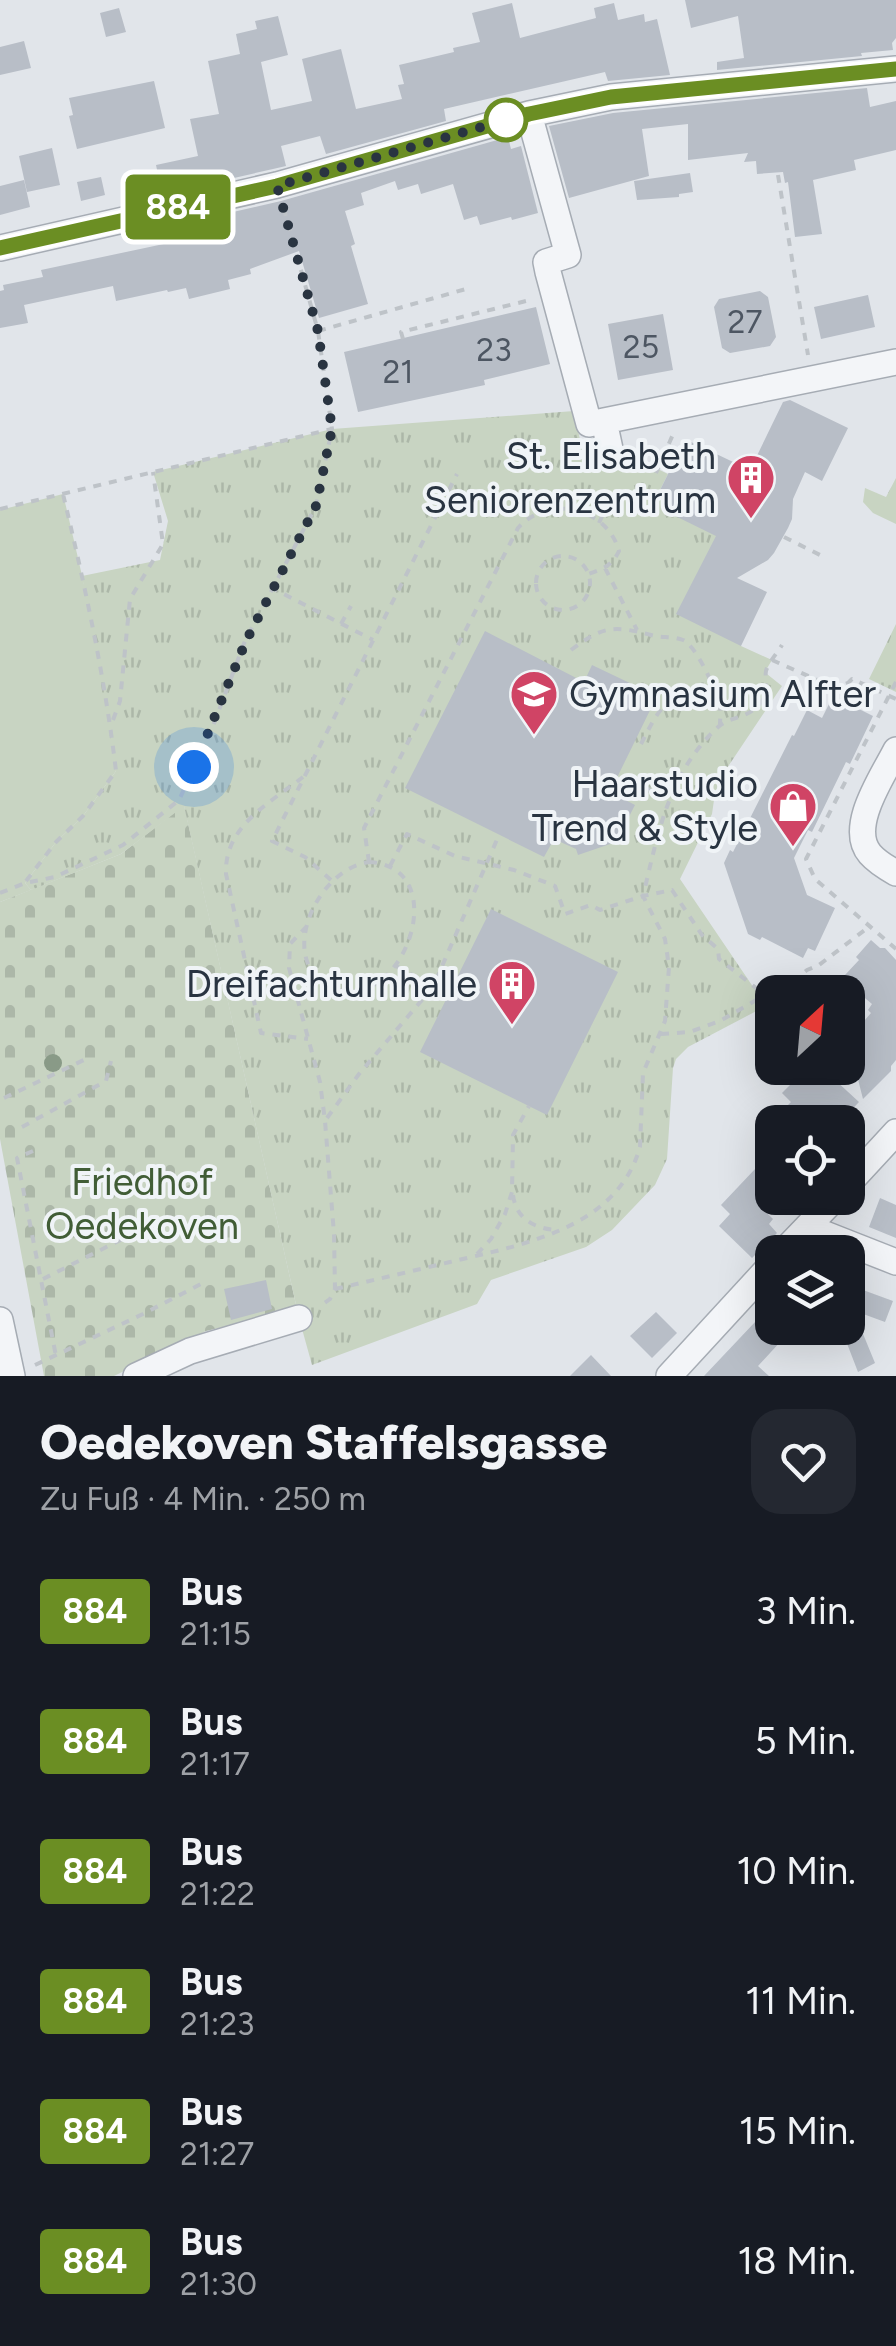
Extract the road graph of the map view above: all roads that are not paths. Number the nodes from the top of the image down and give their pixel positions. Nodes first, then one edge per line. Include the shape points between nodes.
1 (896, 69) edge
2 (529, 114) junction
3 (0, 248) edge
4 (896, 362) edge
5 (604, 421) junction
6 (610, 449) dead end
7 (896, 750) edge
8 (896, 874) edge
9 (896, 1132) edge
10 (865, 1166) edge
11 (818, 1215) edge
12 (807, 1227) junction
13 (799, 1235) edge
14 (896, 1262) edge
15 (755, 1282) edge
16 (299, 1318) road end
17 (0, 1320) edge
18 (12, 1376) edge
19 (136, 1376) edge
20 (669, 1376) edge

1 - 2 street via 611,97
2 - 3 street via 277,186
2 - 5 street via 568,255 546,262 588,424
4 - 5 street
5 - 6 street
7 - 8 street via 862,834 870,855
9 - 10 street
11 - 12 street
12 - 13 street
12 - 14 street
15 - 20 street
16 - 19 street via 190,1350
17 - 18 street

